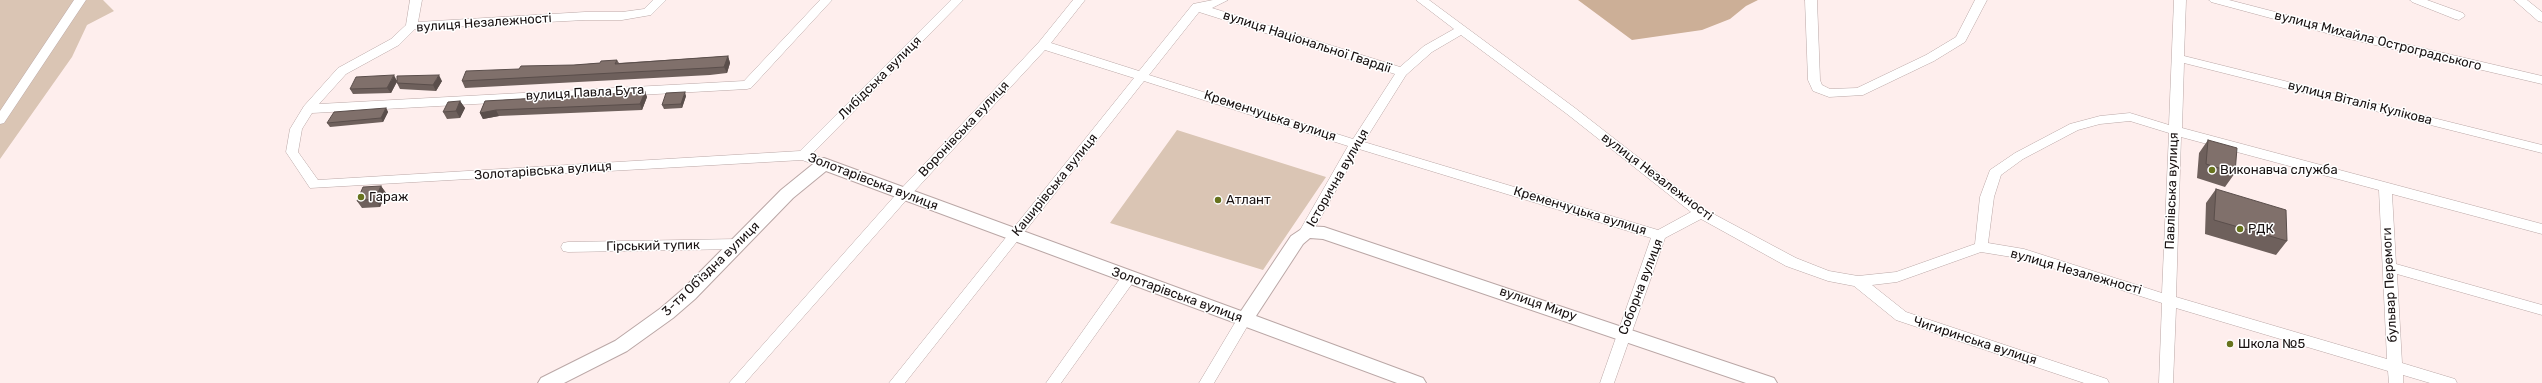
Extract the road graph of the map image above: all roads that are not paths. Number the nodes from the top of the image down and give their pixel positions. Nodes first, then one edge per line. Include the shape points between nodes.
1 (80, 0) edge
2 (416, 0) edge
3 (660, 0) edge
4 (826, 0) edge
5 (957, 0) edge
6 (1079, 0) edge
7 (1222, 0) edge
8 (1422, 0) edge
9 (1810, 0) edge
10 (1981, 0) edge
11 (2180, 0) edge
12 (2215, 0) edge
13 (2416, 0) edge
14 (2520, 0) edge
15 (1195, 4) edge
16 (2459, 16) dead end
17 (2542, 18) edge
18 (412, 26) junction
19 (1461, 30) junction
20 (1043, 44) junction
21 (2178, 58) junction
22 (1402, 72) junction
23 (1144, 76) junction
24 (2542, 80) edge
25 (308, 109) junction
26 (0, 120) edge
27 (2175, 131) junction
28 (1356, 144) junction
29 (2542, 149) edge
30 (803, 155) junction
31 (824, 164) junction
32 (2385, 187) junction
33 (904, 194) junction
34 (1701, 213) junction
35 (2542, 229) edge
36 (1306, 232) junction
37 (1015, 235) junction
38 (1660, 235) junction
39 (738, 244) junction
40 (568, 247) dead end
41 (1981, 247) junction
42 (2389, 267) junction
43 (1129, 277) junction
44 (1858, 281) junction
45 (2168, 300) junction
46 (2542, 310) edge
47 (1244, 320) junction
48 (1624, 334) junction
49 (2394, 366) junction
50 (547, 383) edge
51 (736, 383) edge
52 (896, 383) edge
53 (1053, 383) edge
54 (1206, 383) edge
55 (1417, 383) edge
56 (1607, 383) edge
57 (1768, 383) edge
58 (2102, 383) edge
59 (2166, 383) edge
60 (2396, 383) edge
61 (2450, 383) edge

1 - 26 street
2 - 18 street
3 - 18 street, вулиця Незалежності via 647,12 622,16
4 - 25 street, вулиця Павла Бута via 747,85
5 - 30 street, Либідська вулиця
6 - 20 street, Воронівська вулиця
7 - 15 street via 1211,5
8 - 19 street, вулиця Незалежності
9 - 10 street via 1814,80 1817,88 1829,93 1859,92 1930,58 1961,38
11 - 21 street, Павлівська вулиця
12 - 24 street, вулиця Михайла Остроградського via 2349,35
13 - 16 street
14 - 17 street
15 - 22 street, вулиця Національної Гвардії
15 - 23 street, Каширівська вулиця
18 - 25 street, вулиця Незалежності via 395,42 342,71
19 - 22 street, Історична вулиця via 1428,49
19 - 34 street, вулиця Незалежності via 1571,111
20 - 23 street, Кременчуцька вулиця
20 - 33 street, Воронівська вулиця
21 - 27 street, Павлівська вулиця
21 - 29 street, вулиця Віталія Кулікова
22 - 28 street, Історична вулиця
23 - 28 street, Кременчуцька вулиця
23 - 37 street, Каширівська вулиця
25 - 30 street, Золотарівська вулиця via 296,129 292,152 315,185
27 - 32 street
27 - 41 street via 2130,117 2100,120 2074,127 2019,156 1995,173 1987,197
27 - 45 street, Павлівська вулиця
28 - 36 street, Історична вулиця
28 - 38 street, Кременчуцька вулиця
30 - 31 street, Золотарівська вулиця
31 - 33 main road, Золотарівська вулиця
31 - 39 main road, 3-тя Обʼїздна вулиця via 792,190
32 - 35 street
32 - 42 street, бульвар Перемоги
33 - 37 main road, Золотарівська вулиця
33 - 51 street, Воронівська вулиця
34 - 38 street, Соборна вулиця
34 - 44 street, вулиця Незалежності via 1791,262 1828,276
36 - 47 main road, Історична вулиця via 1297,240
36 - 48 main road, вулиця Миру via 1324,233
37 - 43 main road, Золотарівська вулиця
37 - 52 street, Каширівська вулиця
38 - 48 street, Соборна вулиця
39 - 40 street, Гірський тупик
39 - 50 main road, 3-тя Обʼїздна вулиця via 689,294 642,332 601,358
41 - 44 street, вулиця Незалежності via 1897,277
41 - 45 street, вулиця Незалежності via 2024,254
42 - 46 street
42 - 49 street, бульвар Перемоги
43 - 47 main road, Золотарівська вулиця
43 - 53 street
44 - 58 street, Чигиринська вулиця via 1901,316
45 - 49 street, вулиця Незалежності
45 - 59 street, Павлівська вулиця
47 - 54 street, Історична вулиця
47 - 55 main road, Золотарівська вулиця
48 - 56 street, Соборна вулиця
48 - 57 main road, вулиця Миру
49 - 60 street, бульвар Перемоги
49 - 61 street, вулиця Незалежності

